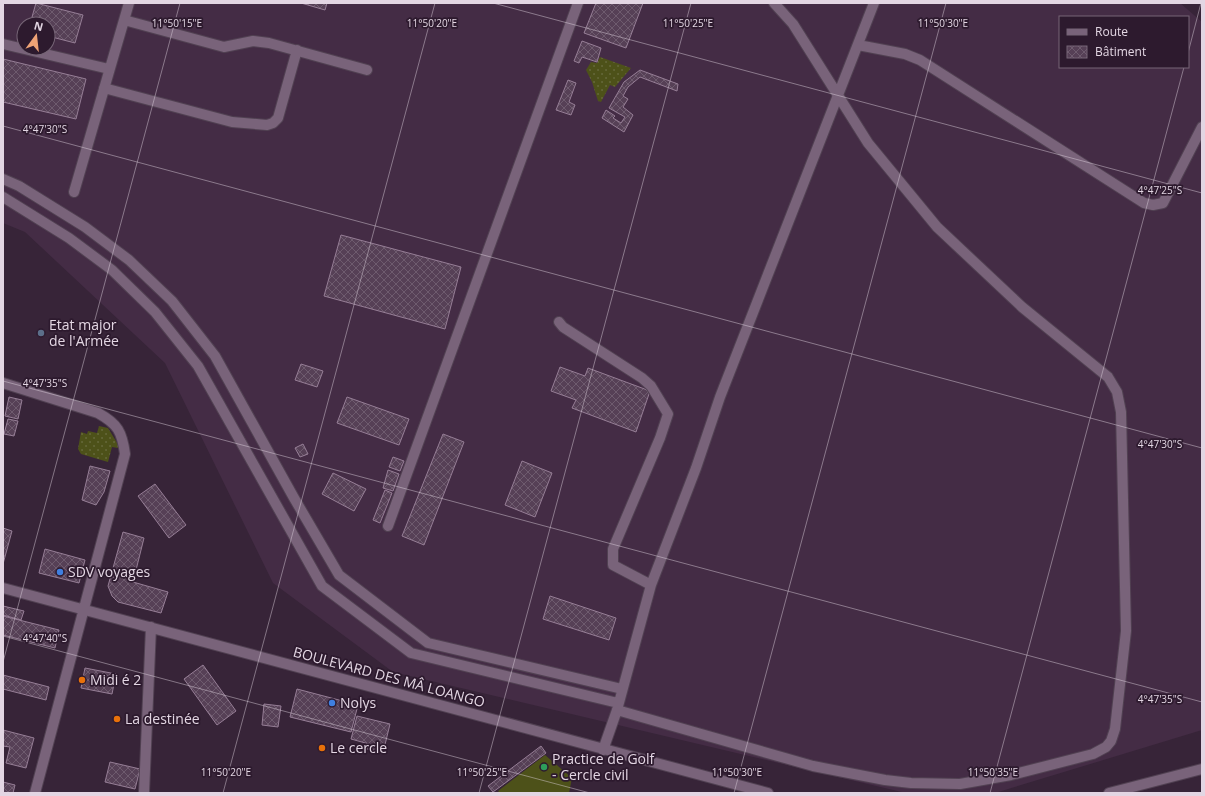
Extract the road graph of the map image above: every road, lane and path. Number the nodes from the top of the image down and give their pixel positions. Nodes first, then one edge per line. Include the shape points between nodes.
1 (129, 3) edge
2 (578, 3) edge
3 (774, 3) edge
4 (874, 3) edge
5 (124, 20) junction
6 (3, 44) edge
7 (858, 45) junction
8 (297, 50) junction
9 (109, 69) junction
10 (367, 70) dead end
11 (104, 88) junction
12 (838, 95) junction
13 (1202, 127) edge
14 (3, 179) edge
15 (74, 192) dead end
16 (3, 197) edge
17 (559, 322) dead end
18 (3, 382) edge
19 (388, 526) dead end
20 (651, 585) junction
21 (3, 588) edge
22 (83, 610) junction
23 (151, 627) junction
24 (622, 689) junction
25 (618, 706) junction
26 (603, 750) junction
27 (1202, 768) edge
28 (35, 793) edge
29 (144, 793) edge
30 (768, 793) edge
31 (1109, 793) edge

1 - 5 street
2 - 19 street
3 - 12 street via 793,24
4 - 7 street
5 - 8 street via 224,47 253,42
5 - 9 street
6 - 9 street
7 - 12 street
7 - 13 street via 904,54 920,60 1144,203 1163,203
8 - 10 street
8 - 11 street via 278,118 267,125 232,122
9 - 11 street
11 - 15 street
12 - 20 street via 723,390
12 - 25 street via 868,143 937,227 1022,307 1108,377 1117,392 1121,412 1126,631 1115,729 1111,741 1093,754 1011,775 960,784 911,783 813,766
14 - 24 street via 86,227 129,260 172,301 215,356 339,575 428,643
16 - 25 street via 69,238 112,270 155,312 198,366 322,586 411,653
17 - 20 street via 642,378 651,386 668,414 612,549 613,565
18 - 22 street via 98,413 118,427 123,438 125,454
20 - 24 street
21 - 22 street, BOULEVARD DES MÂ LOANGO
22 - 23 street, BOULEVARD DES MÂ LOANGO
22 - 28 street
23 - 26 street, BOULEVARD DES MÂ LOANGO
23 - 29 street
24 - 25 street
25 - 26 street
26 - 30 street, BOULEVARD DES MÂ LOANGO
27 - 31 street

